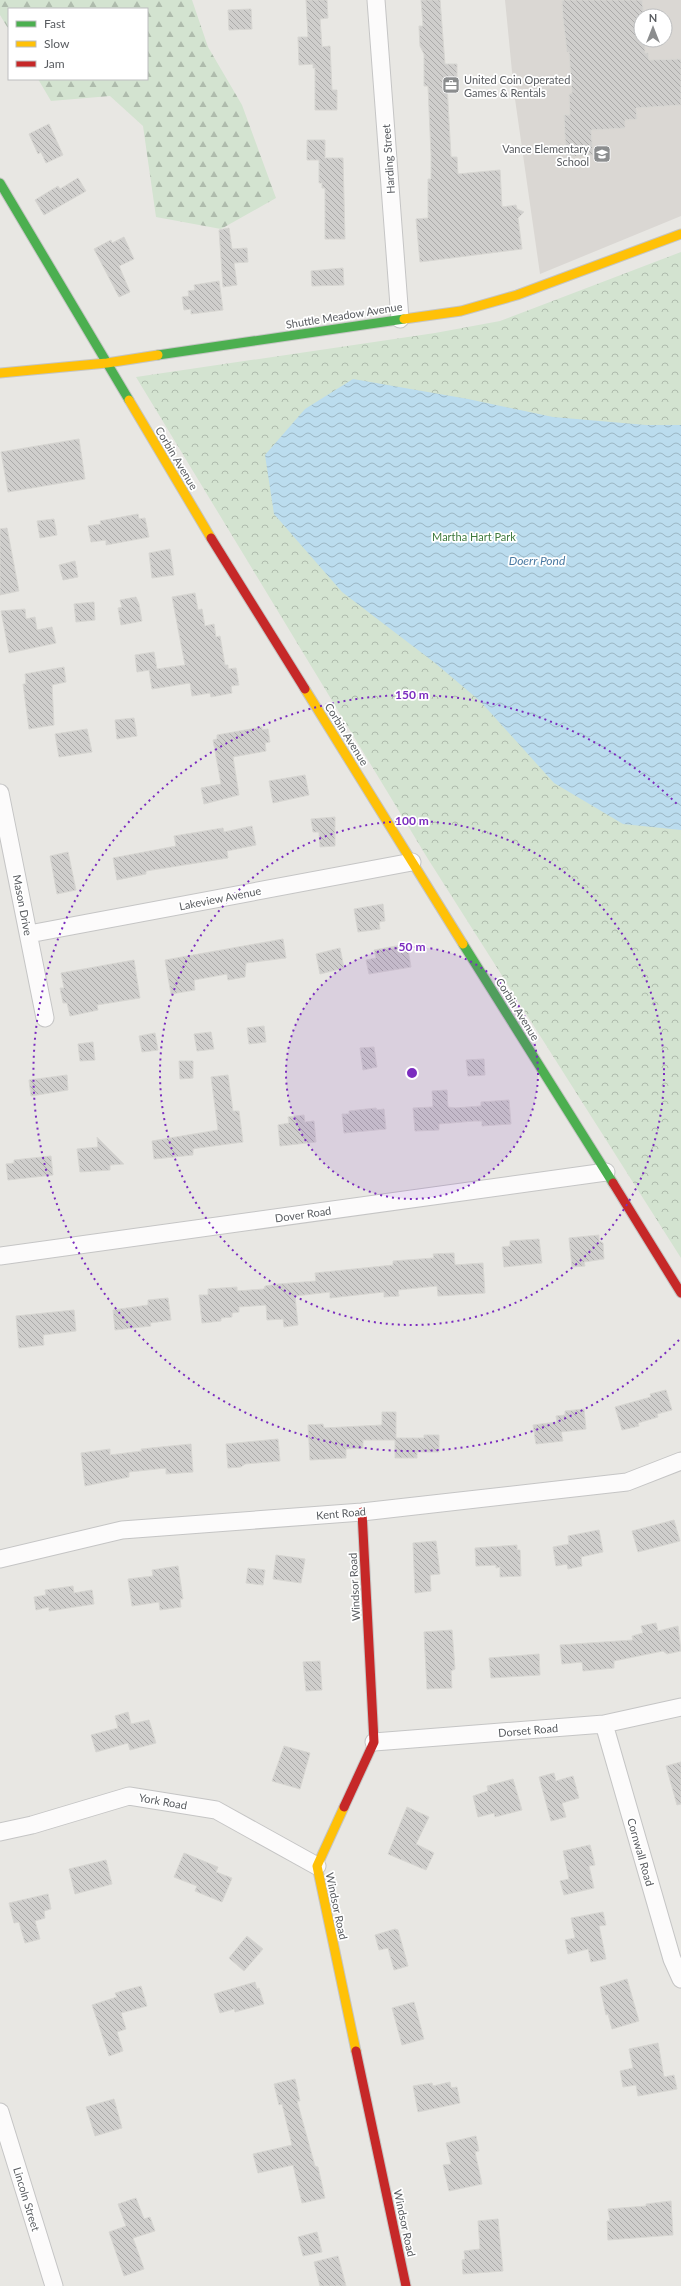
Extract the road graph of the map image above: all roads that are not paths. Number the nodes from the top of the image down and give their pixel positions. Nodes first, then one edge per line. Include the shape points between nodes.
1 (376, 0) edge
2 (0, 183) edge
3 (681, 234) edge
4 (400, 319) junction
5 (107, 363) junction
6 (0, 373) edge
7 (0, 793) edge
8 (412, 862) junction
9 (29, 934) junction
10 (45, 1018) dead end
11 (606, 1172) junction
12 (0, 1256) edge
13 (681, 1293) edge
14 (681, 1460) edge
15 (362, 1512) junction
16 (0, 1559) edge
17 (681, 1707) edge
18 (604, 1724) junction
19 (374, 1742) junction
20 (0, 1832) edge
21 (317, 1866) junction
22 (681, 1979) edge
23 (0, 2112) edge
24 (54, 2286) edge
25 (406, 2286) edge

1 - 4 street, Harding Street
2 - 5 street, Corbin Avenue
3 - 4 street, Shuttle Meadow Avenue via 506,300 461,311
4 - 5 street, Shuttle Meadow Avenue
5 - 6 street, Shuttle Meadow Avenue
5 - 8 street, Corbin Avenue via 219,552
7 - 9 street, Mason Drive
8 - 9 street, Lakeview Avenue
8 - 11 street, Corbin Avenue
9 - 10 street, Mason Drive
11 - 12 street, Dover Road
11 - 13 street, Corbin Avenue
14 - 15 street, Kent Road via 627,1482
15 - 16 street, Kent Road via 122,1530
15 - 19 street, Windsor Road
17 - 18 street, Dorset Road
18 - 19 street, Dorset Road
18 - 22 street, Cornwall Road via 672,1959
19 - 21 street, Windsor Road
20 - 21 street, York Road via 129,1796 216,1810
21 - 25 street, Windsor Road
23 - 24 street, Lincoln Street

